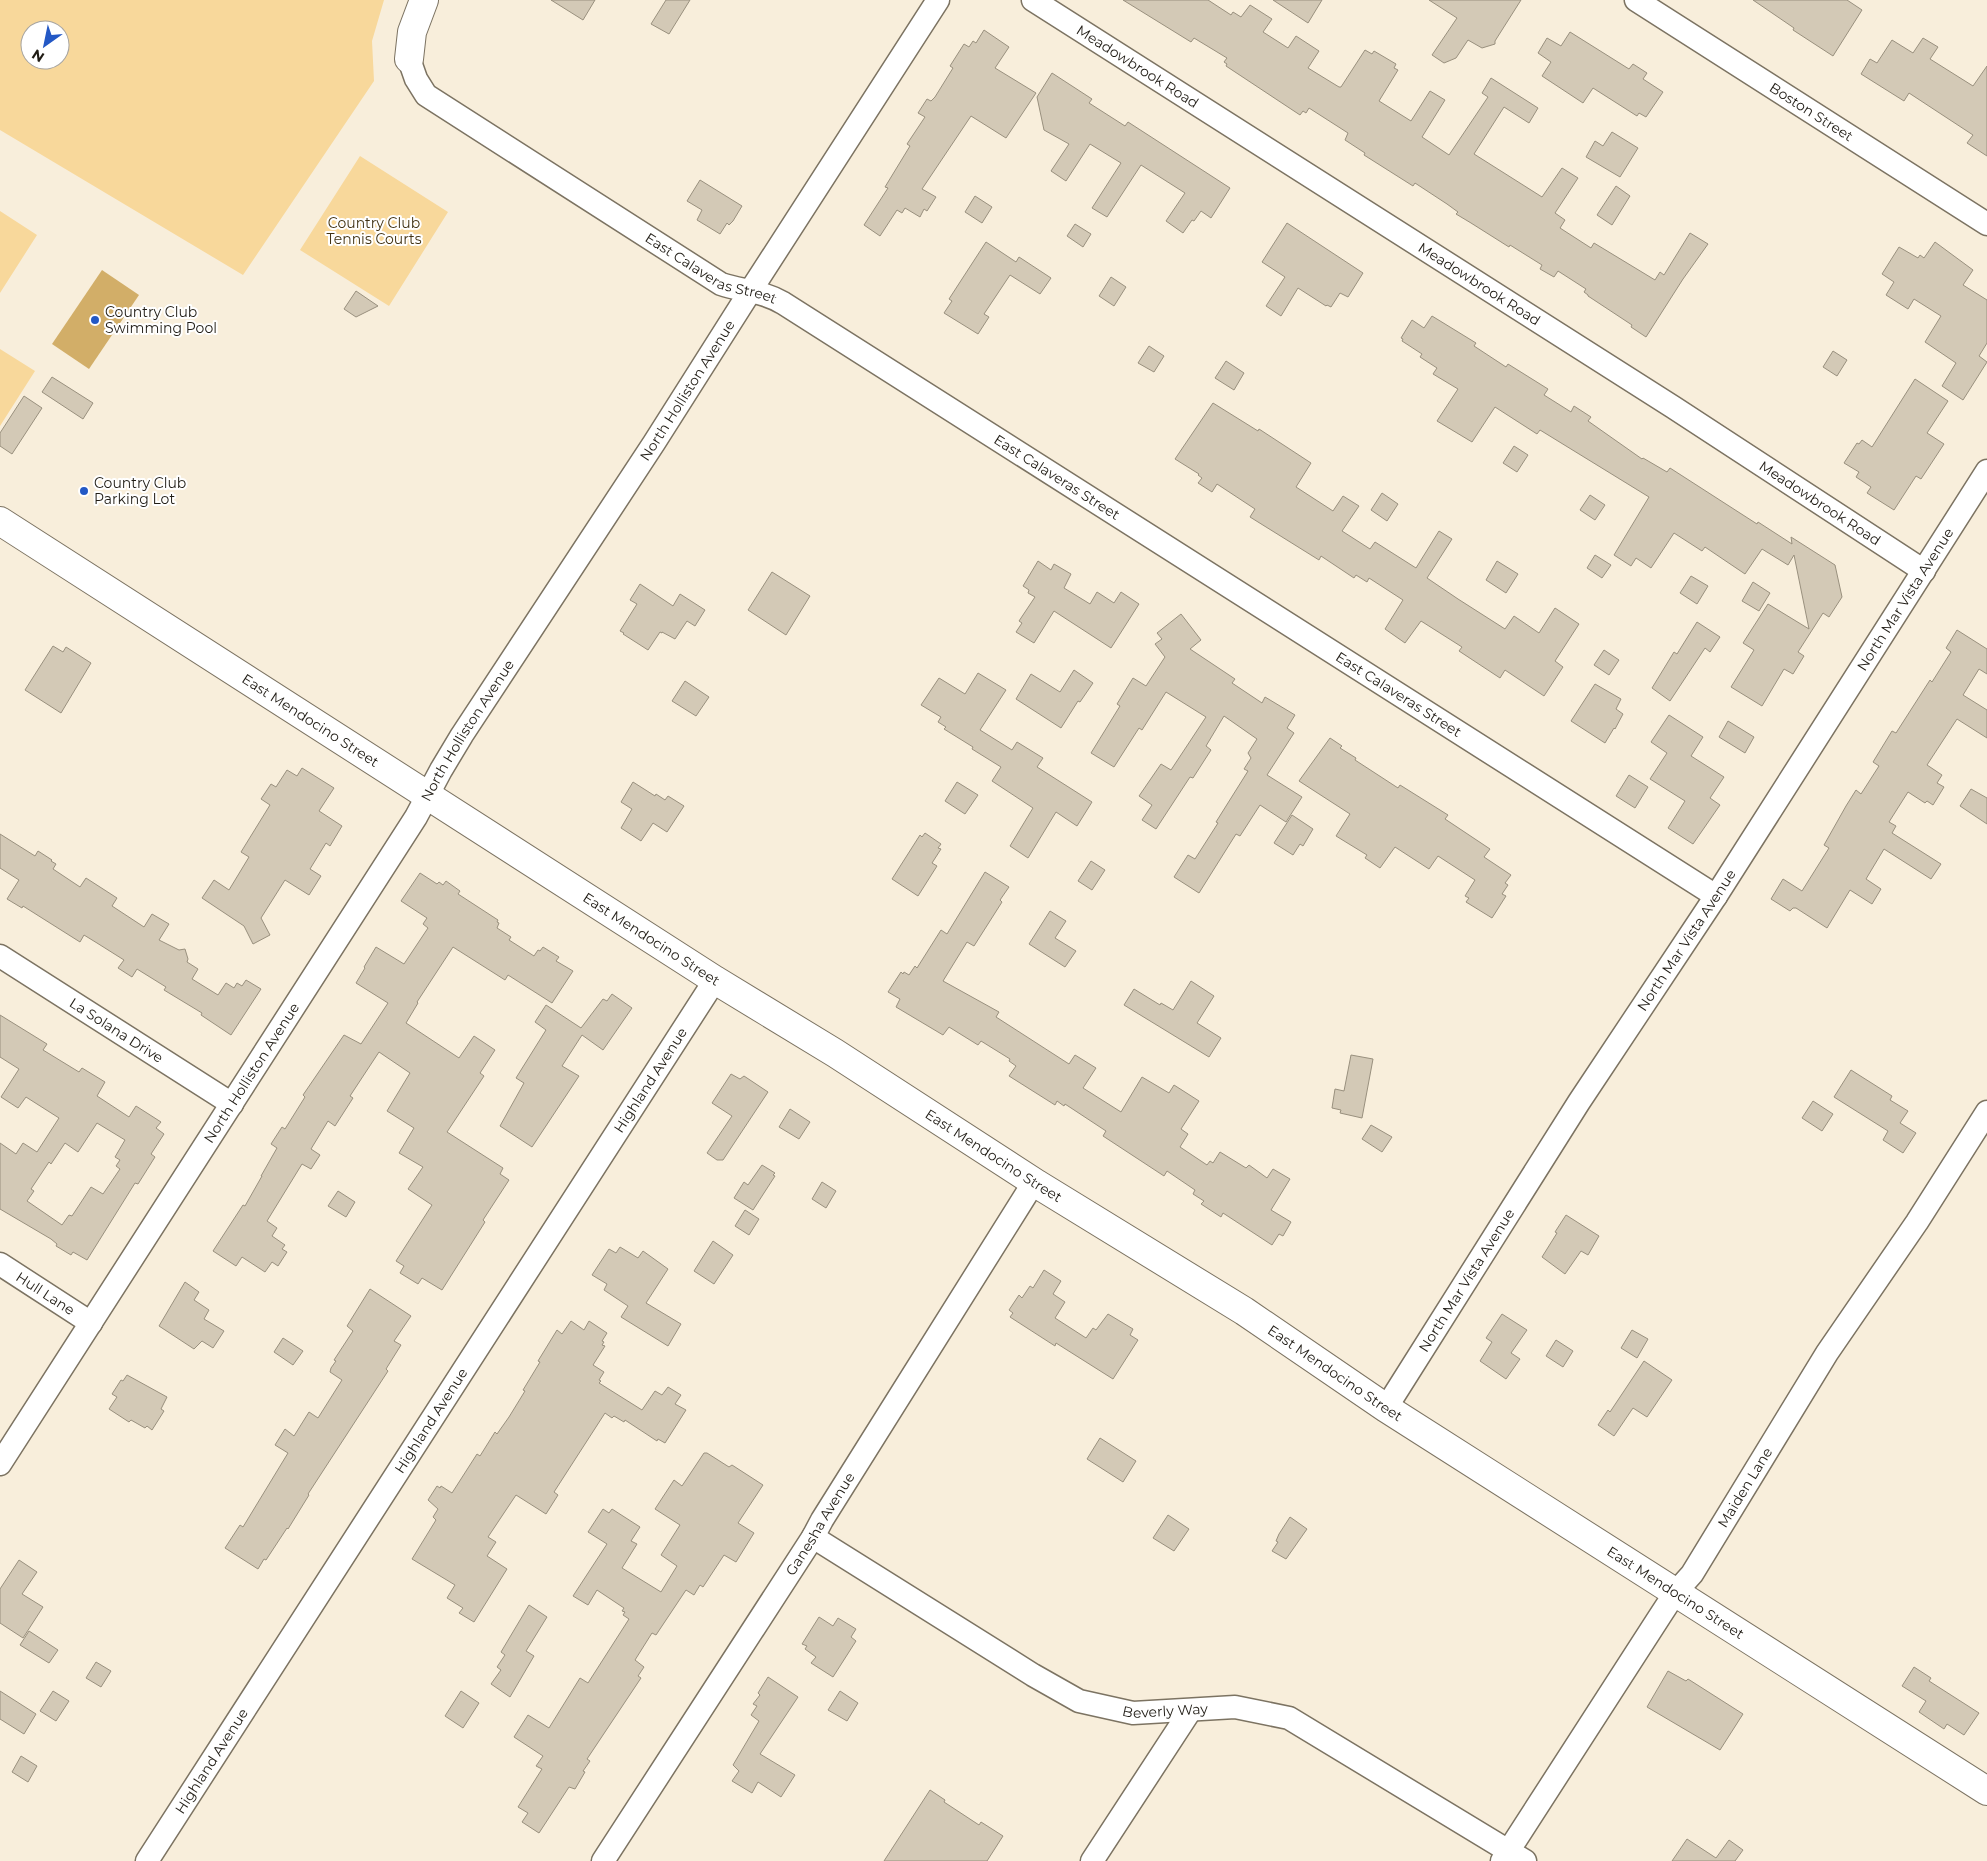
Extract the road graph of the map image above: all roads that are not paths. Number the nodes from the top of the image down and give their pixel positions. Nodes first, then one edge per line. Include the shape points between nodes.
1 (424, 0) edge
2 (938, 0) edge
3 (1033, 0) edge
4 (1636, 0) edge
5 (409, 59) joint
6 (1987, 224) edge
7 (751, 290) junction
8 (1987, 471) edge
9 (0, 521) edge
10 (1924, 571) junction
11 (427, 794) junction
12 (1716, 896) junction
13 (0, 956) edge
14 (715, 980) junction
15 (232, 1104) junction
16 (1987, 1112) edge
17 (1034, 1182) junction
18 (0, 1264) edge
19 (91, 1323) junction
20 (1386, 1408) junction
21 (0, 1464) edge
22 (813, 1537) junction
23 (1675, 1592) junction
24 (1190, 1711) junction
25 (1985, 1784) edge
26 (1512, 1858) edge
27 (147, 1861) edge
28 (602, 1861) edge
29 (1092, 1861) edge

1 - 5 street via 412,32
2 - 7 street, North Holliston Avenue
3 - 10 street, Meadowbrook Road via 1664,401
4 - 6 street, Boston Street
5 - 7 street, East Calaveras Street via 426,95 720,284
7 - 11 street, North Holliston Avenue
7 - 12 street, East Calaveras Street via 783,303
8 - 10 street, North Mar Vista Avenue
9 - 11 street, East Mendocino Street
10 - 12 street, North Mar Vista Avenue
11 - 14 street, East Mendocino Street
11 - 15 street, North Holliston Avenue via 416,817
12 - 20 street, North Mar Vista Avenue via 1579,1102
13 - 15 street, La Solana Drive
14 - 17 street, East Mendocino Street via 835,1053
14 - 27 street, Highland Avenue
15 - 19 street, North Holliston Avenue
16 - 23 street, Maiden Lane via 1827,1354 1692,1574
17 - 20 street, East Mendocino Street via 1244,1310
17 - 22 street, Ganesha Avenue
18 - 19 street, Hull Lane
19 - 21 street, North Holliston Avenue
20 - 23 street, East Mendocino Street
22 - 24 street, Beverly Way via 1080,1701 1133,1713
22 - 28 street, Ganesha Avenue
23 - 25 street, East Mendocino Street
23 - 26 street, Maiden Lane
24 - 26 street, Beverly Way via 1235,1708 1289,1718
24 - 29 street

